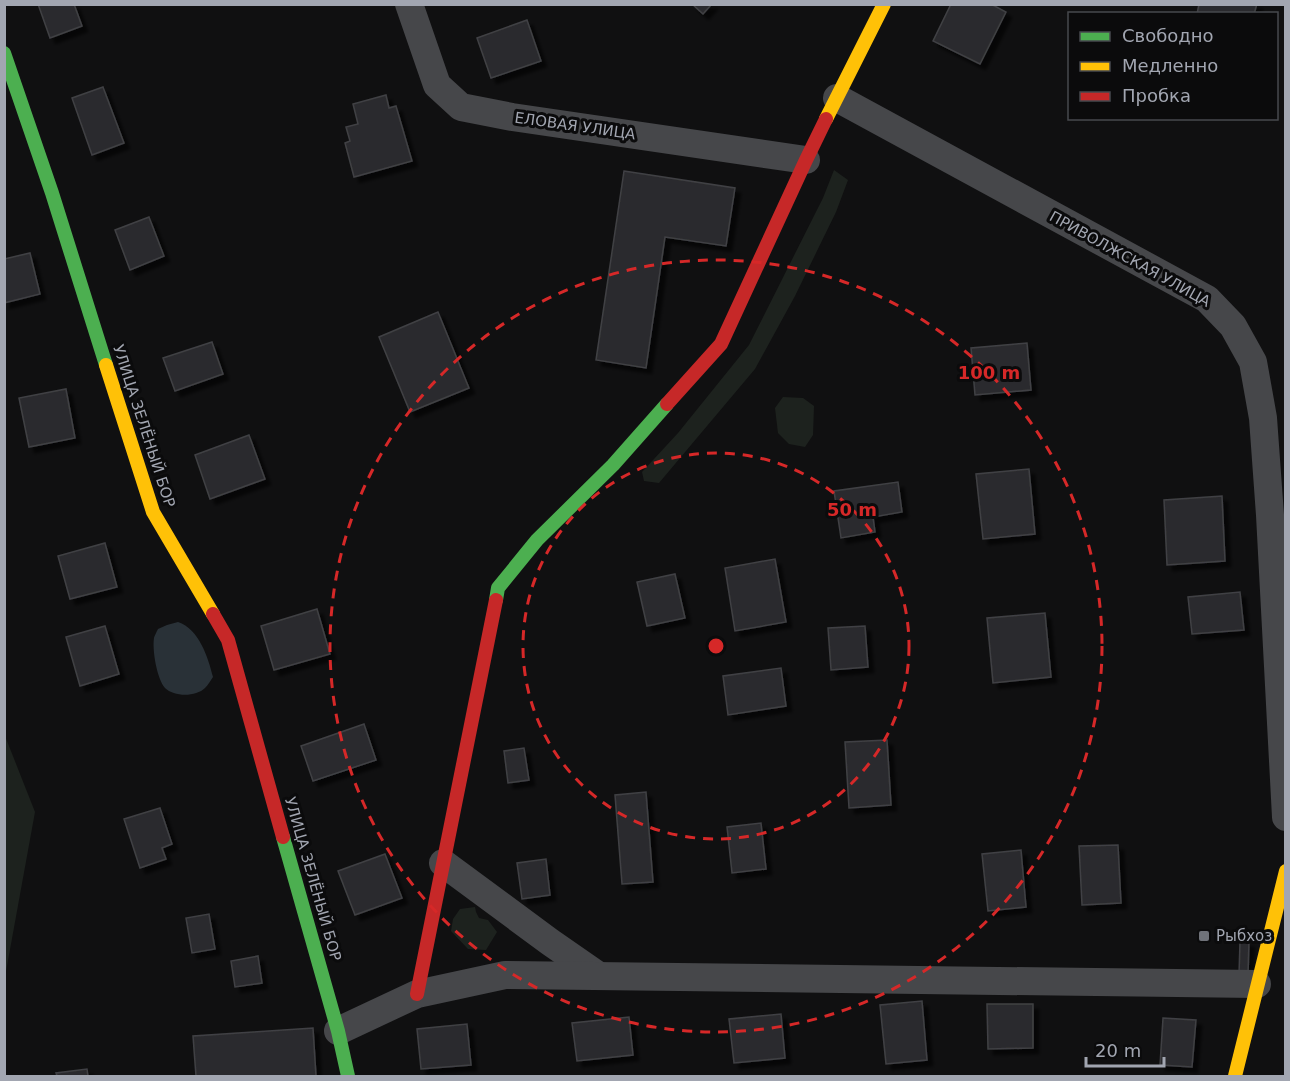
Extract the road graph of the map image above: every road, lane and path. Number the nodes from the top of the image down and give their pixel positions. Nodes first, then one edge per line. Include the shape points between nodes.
1 (409, 4) edge
2 (884, 4) edge
3 (4, 53) edge
4 (837, 98) junction
5 (806, 160) junction
6 (1286, 817) edge
7 (443, 863) junction
8 (1286, 871) edge
9 (599, 976) junction
10 (1257, 984) junction
11 (417, 994) junction
12 (338, 1031) junction
13 (348, 1077) edge
14 (1235, 1077) edge

1 - 5 street, ЕЛОВАЯ УЛИЦА via 437,85 462,107
2 - 4 street
3 - 12 street, УЛИЦА ЗЕЛЁНЫЙ БОР via 153,512 228,640
4 - 5 street
4 - 6 street, ПРИВОЛЖСКАЯ УЛИЦА via 1207,299 1233,326 1253,362 1263,418
5 - 7 street via 721,344 613,465 537,540 498,588
7 - 9 street
7 - 11 street
8 - 10 street
9 - 10 street
9 - 11 street via 505,975
10 - 14 street
11 - 12 street
12 - 13 street, УЛИЦА ЗЕЛЁНЫЙ БОР

